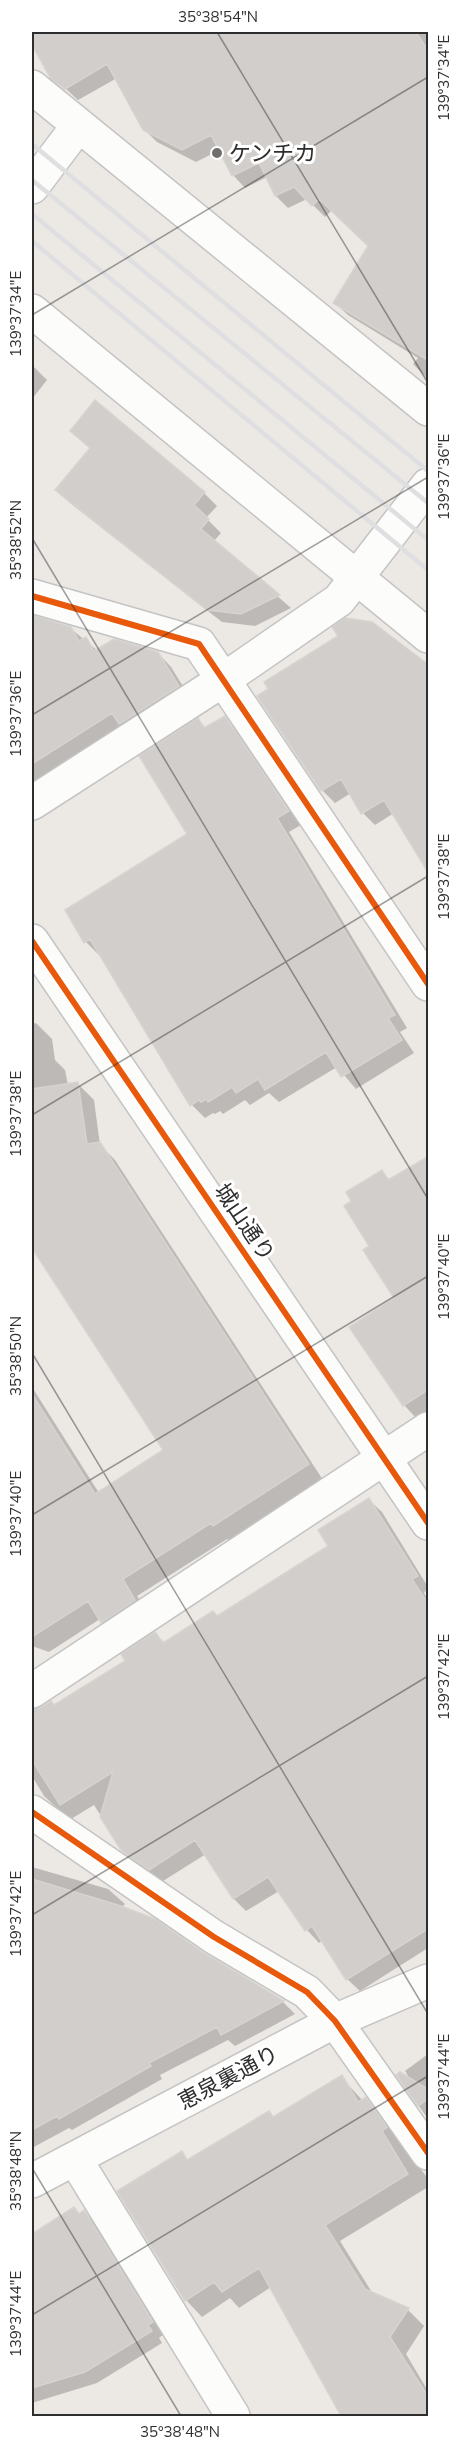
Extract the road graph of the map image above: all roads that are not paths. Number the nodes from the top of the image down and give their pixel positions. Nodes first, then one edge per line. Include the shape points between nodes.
1 (32, 87) edge
2 (78, 126) junction
3 (32, 187) edge
4 (32, 311) edge
5 (429, 409) edge
6 (429, 485) edge
7 (356, 576) junction
8 (32, 596) edge
9 (429, 636) edge
10 (223, 680) junction
11 (32, 803) edge
12 (32, 941) edge
13 (429, 984) edge
14 (429, 1428) edge
15 (383, 1457) junction
16 (429, 1523) edge
17 (32, 1691) edge
18 (32, 1812) edge
19 (429, 1981) edge
20 (335, 2021) junction
21 (429, 2153) edge
22 (75, 2159) junction
23 (32, 2181) edge
24 (234, 2416) edge

1 - 2 street
2 - 3 street
2 - 5 street
4 - 7 street
6 - 7 street
7 - 9 street
7 - 10 street via 339,600
8 - 10 street via 199,644
10 - 11 street
10 - 13 street
12 - 15 street, 城山通り
14 - 15 street
15 - 16 street, 城山通り
15 - 17 street
18 - 20 street via 214,1937 307,1992
19 - 20 street, 恵泉裏通り
20 - 21 street
20 - 22 street, 恵泉裏通り
22 - 23 street, 恵泉裏通り
22 - 24 street

